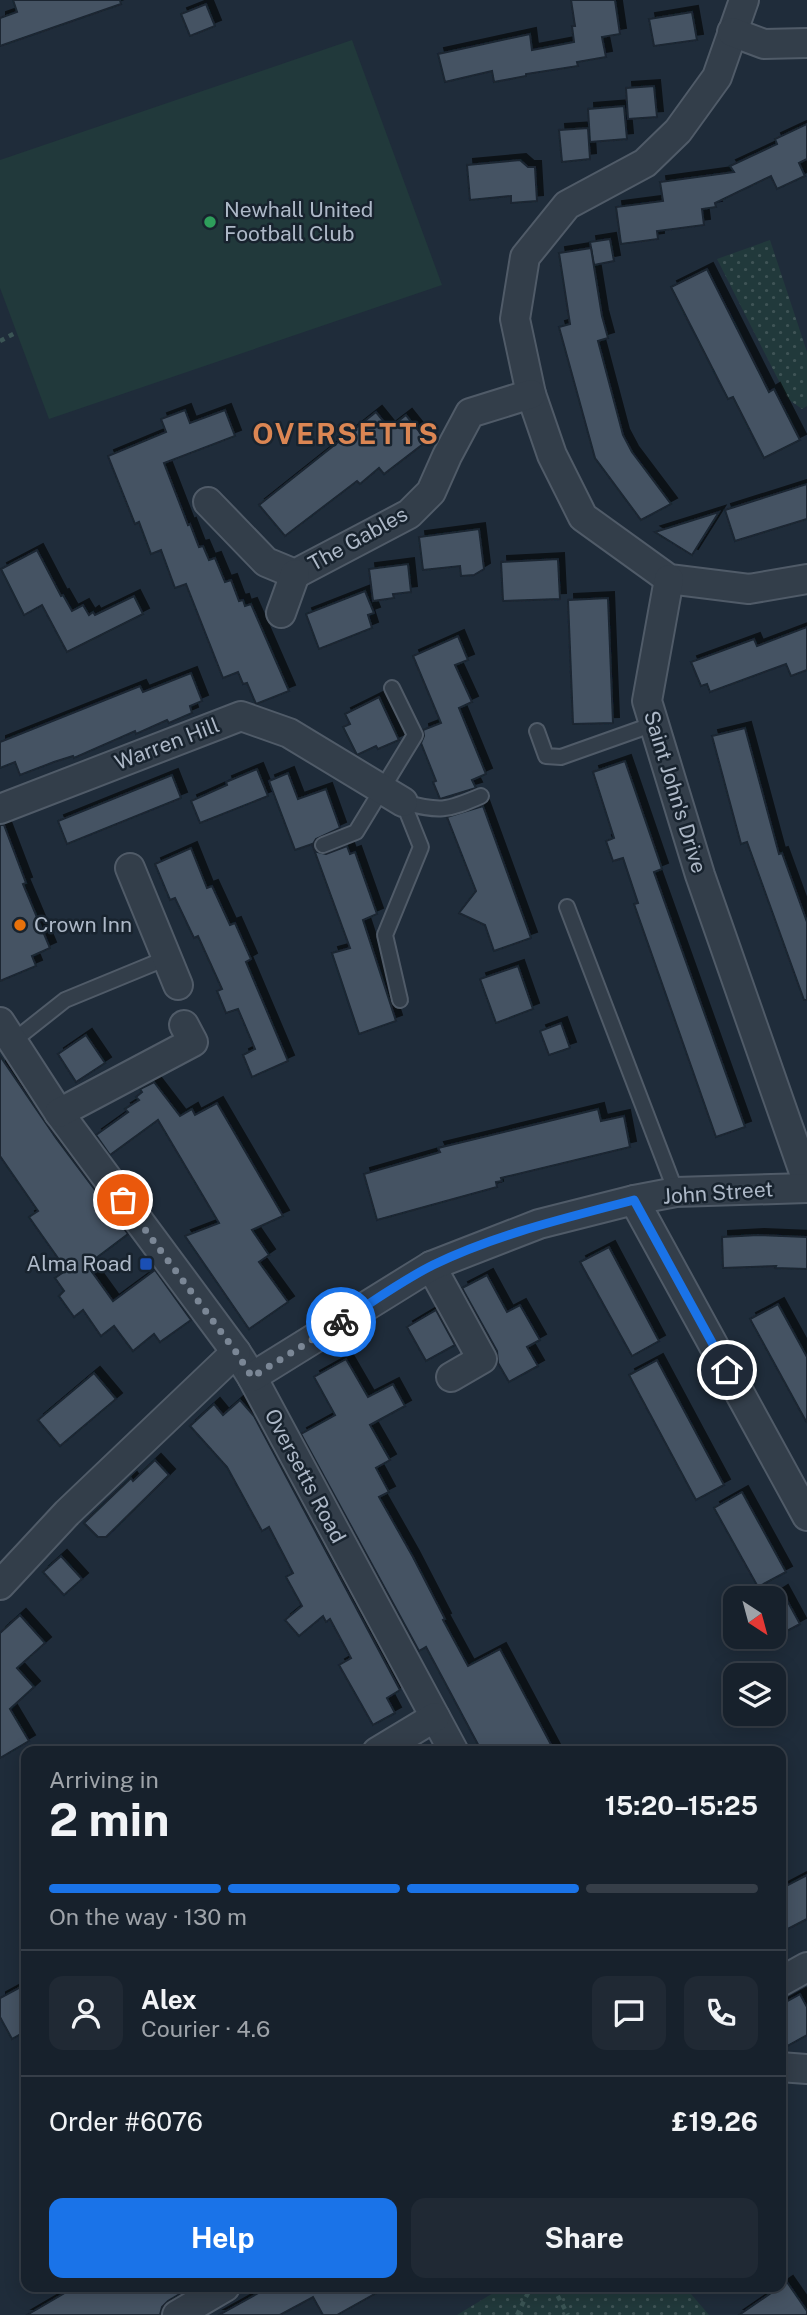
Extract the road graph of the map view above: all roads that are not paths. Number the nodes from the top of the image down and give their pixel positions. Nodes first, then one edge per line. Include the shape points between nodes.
1 (744, 0) edge
2 (732, 32) junction
3 (807, 43) edge
4 (531, 394) junction
5 (208, 502) dead end
6 (295, 574) junction
7 (669, 579) junction
8 (807, 579) edge
9 (281, 612) dead end
10 (392, 688) dead end
11 (654, 724) junction
12 (537, 731) dead end
13 (393, 795) junction
14 (481, 796) dead end
15 (0, 808) edge
16 (323, 845) dead end
17 (130, 868) dead end
18 (567, 907) dead end
19 (167, 958) junction
20 (178, 985) dead end
21 (400, 1000) dead end
22 (184, 1025) dead end
23 (6, 1032) edge
24 (59, 1113) junction
25 (807, 1181) edge
26 (807, 1188) edge
27 (676, 1192) junction
28 (634, 1200) junction
29 (431, 1266) junction
30 (236, 1352) junction
31 (252, 1377) junction
32 (451, 1377) dead end
33 (807, 1516) edge
34 (0, 1585) edge
35 (435, 1717) junction
36 (387, 1746) edge
37 (451, 1746) edge
38 (807, 1967) edge
39 (786, 1979) edge
40 (786, 2067) edge
41 (807, 2069) edge
42 (216, 2292) edge
43 (177, 2315) edge

1 - 2 street
2 - 3 street via 764,44
2 - 4 street via 717,77 678,131 645,163 567,205 525,257 515,319
4 - 6 street, The Gables via 470,413 431,492 409,514
4 - 7 street via 552,455 583,517
5 - 6 street, The Gables via 265,562
6 - 9 street, The Gables
7 - 8 street via 748,589
7 - 11 street, Saint John's Drive via 647,701
10 - 13 lane via 415,735
11 - 12 lane via 561,757 546,756
11 - 25 street, Saint John's Drive via 700,875
13 - 14 lane via 432,810
13 - 15 street, Warren Hill via 289,733 240,716
13 - 16 lane via 355,832
13 - 21 lane via 421,847 384,935
17 - 19 street
18 - 27 lane
19 - 20 street
19 - 23 lane via 65,1000
22 - 24 street via 193,1042
23 - 24 street, Oversetts Road
24 - 30 street, Oversetts Road
26 - 27 street, John Street
27 - 28 street, John Street
28 - 29 street, John Street via 539,1224
28 - 33 street
29 - 31 street, John Street
29 - 32 street via 482,1359
30 - 31 street, Oversetts Road
30 - 34 street via 66,1513
31 - 35 street, Oversetts Road
35 - 36 street
35 - 37 street, Oversetts Road
38 - 39 street
40 - 41 street
42 - 43 street

